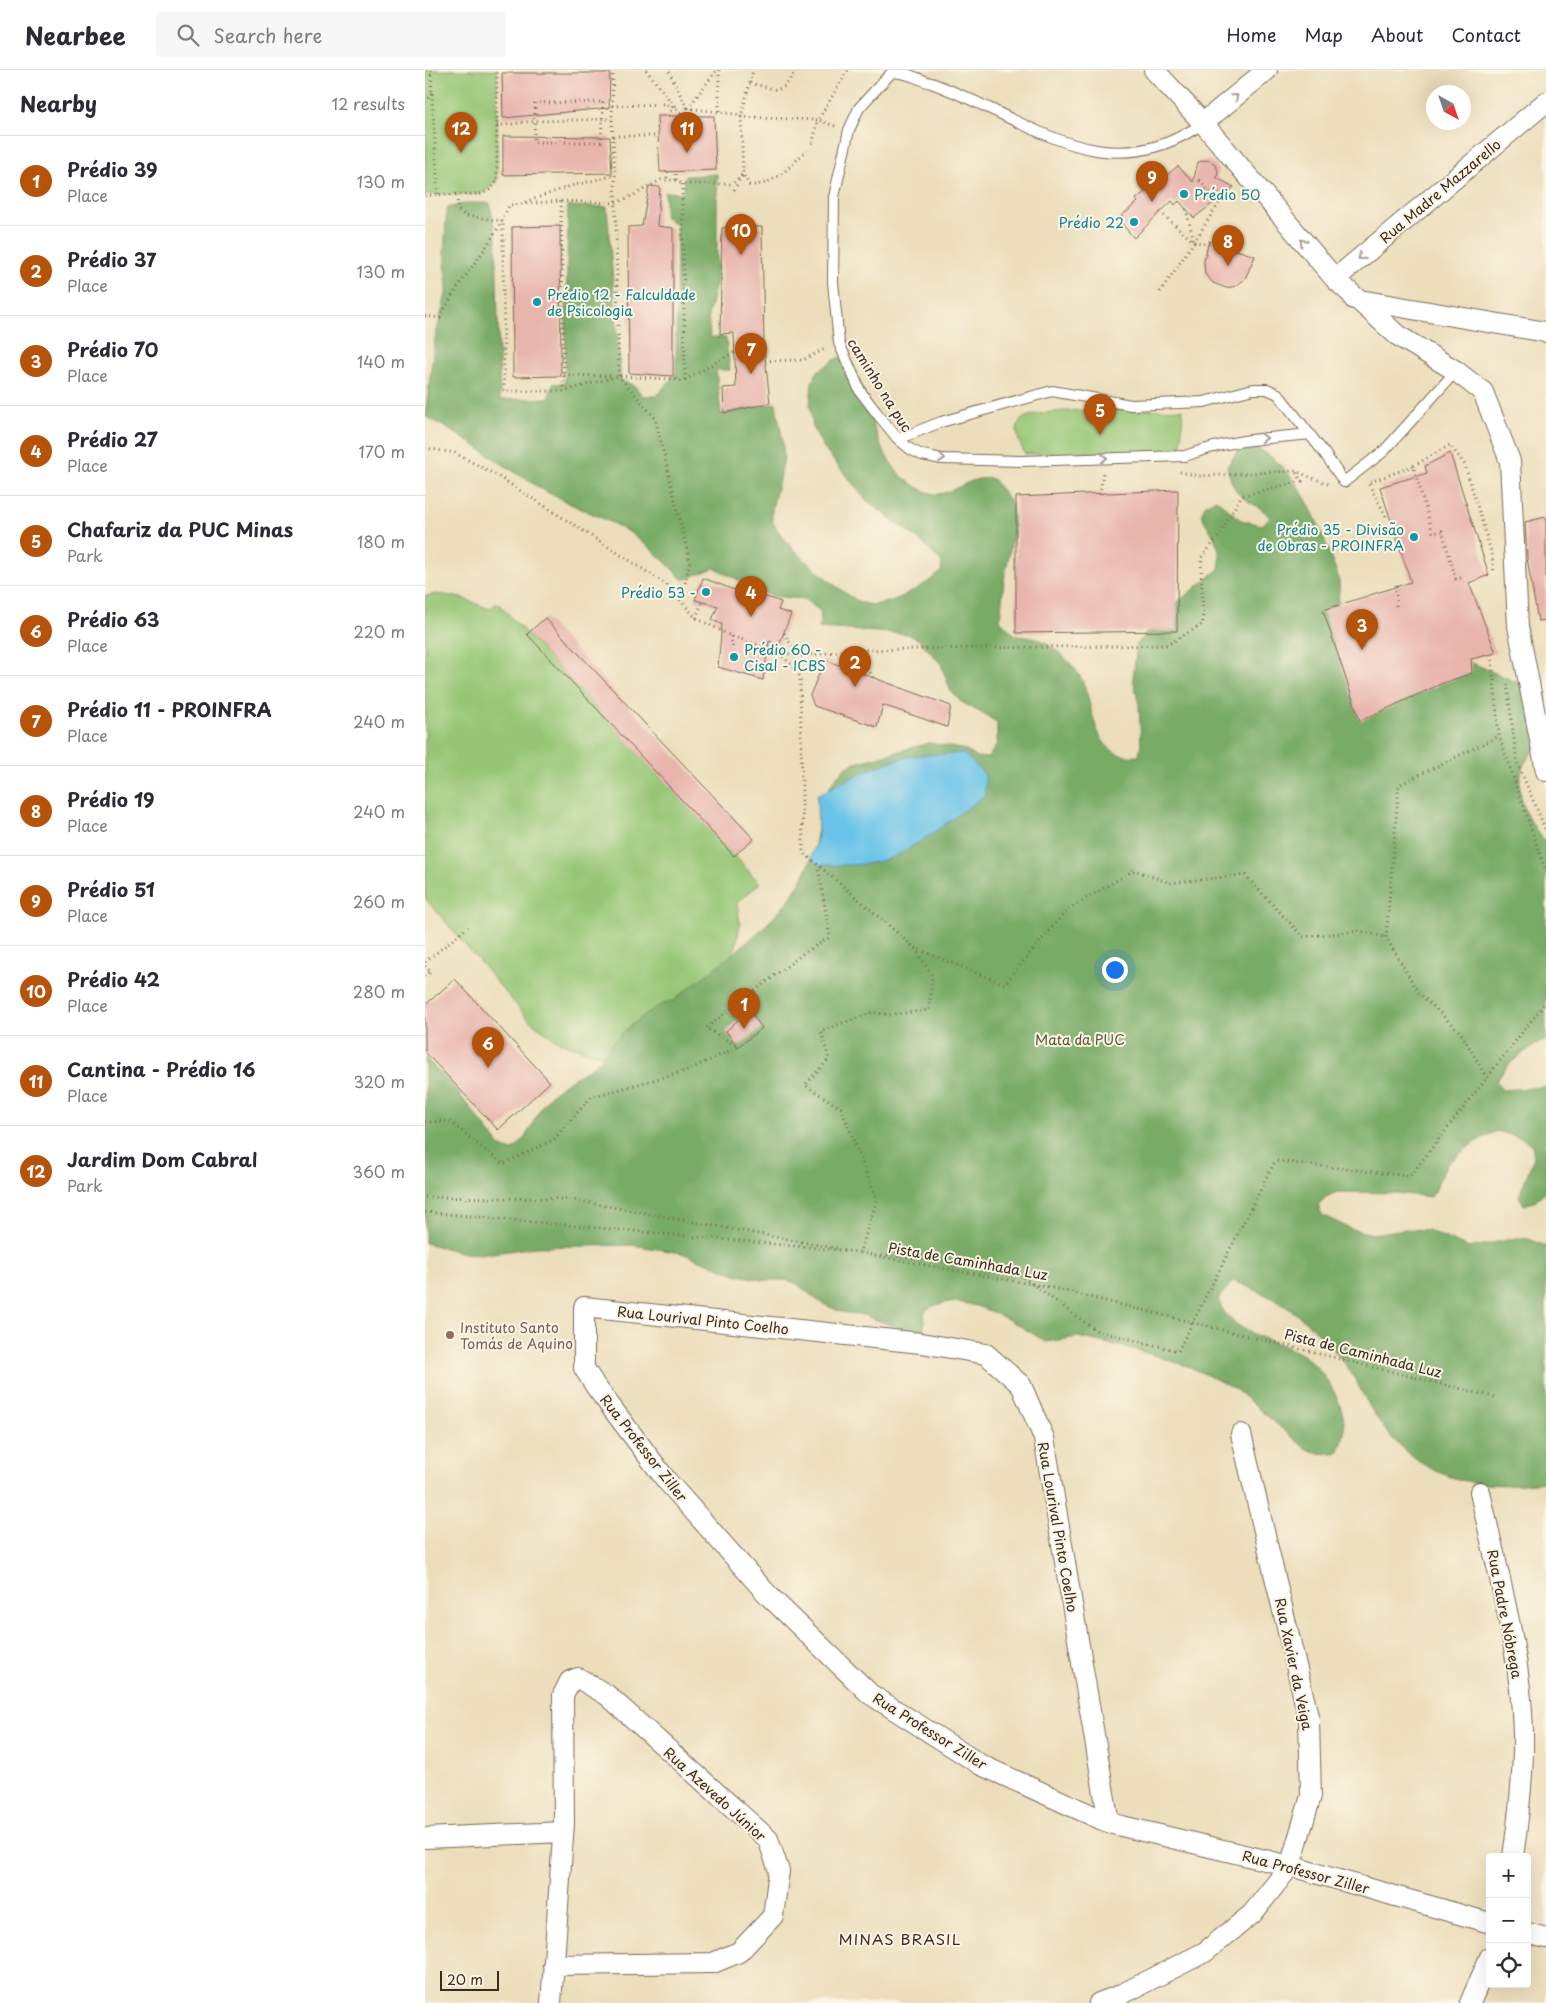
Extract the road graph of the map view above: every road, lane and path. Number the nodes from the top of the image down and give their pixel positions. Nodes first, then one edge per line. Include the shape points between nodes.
1 (431, 70) edge
2 (497, 70) edge
3 (613, 70) edge
4 (646, 70) edge
5 (668, 70) edge
6 (718, 70) edge
7 (753, 70) edge
8 (797, 70) edge
9 (848, 70) edge
10 (1154, 70) edge
11 (1267, 70) edge
12 (425, 75) edge
13 (431, 75) junction
14 (750, 83) junction
15 (432, 94) junction
16 (425, 102) edge
17 (1546, 102) edge
18 (612, 106) junction
19 (672, 106) junction
20 (677, 108) junction
21 (687, 108) junction
22 (719, 111) junction
23 (669, 116) dead end
24 (742, 116) junction
25 (602, 119) junction
26 (611, 119) junction
27 (818, 120) junction
28 (534, 121) junction
29 (1203, 123) junction
30 (497, 126) junction
31 (849, 130) junction
32 (613, 136) junction
33 (658, 136) dead end
34 (812, 145) dead end
35 (807, 150) dead end
36 (667, 172) dead end
37 (676, 172) dead end
38 (743, 174) junction
39 (615, 175) junction
40 (667, 180) junction
41 (676, 180) junction
42 (1202, 182) dead end
43 (682, 184) junction
44 (734, 190) dead end
45 (425, 195) edge
46 (438, 195) junction
47 (457, 196) junction
48 (561, 201) junction
49 (615, 203) junction
50 (518, 204) junction
51 (1186, 209) dead end
52 (1160, 212) dead end
53 (503, 221) junction
54 (1194, 242) junction
55 (1224, 246) dead end
56 (1335, 279) junction
57 (1160, 292) dead end
58 (1354, 299) junction
59 (425, 316) edge
60 (1546, 332) edge
61 (839, 343) junction
62 (735, 352) dead end
63 (765, 361) dead end
64 (1455, 371) junction
65 (564, 375) dead end
66 (619, 376) junction
67 (685, 380) junction
68 (564, 390) junction
69 (1311, 434) junction
70 (898, 439) junction
71 (425, 448) edge
72 (1105, 458) junction
73 (1465, 465) dead end
74 (1413, 466) junction
75 (1171, 470) dead end
76 (1295, 471) junction
77 (1330, 485) dead end
78 (1100, 494) dead end
79 (1386, 516) dead end
80 (1461, 578) dead end
81 (1395, 585) dead end
82 (681, 600) junction
83 (702, 602) dead end
84 (1396, 610) dead end
85 (696, 618) junction
86 (783, 633) dead end
87 (731, 636) junction
88 (857, 650) junction
89 (733, 651) dead end
90 (777, 651) junction
91 (798, 656) junction
92 (1492, 660) dead end
93 (874, 679) dead end
94 (1538, 691) edge
95 (1499, 736) junction
96 (1546, 771) edge
97 (818, 865) junction
98 (1546, 871) edge
99 (468, 927) dead end
100 (1386, 937) junction
101 (915, 948) junction
102 (425, 962) edge
103 (425, 966) edge
104 (425, 976) edge
105 (1546, 1002) edge
106 (1487, 1078) junction
107 (425, 1122) edge
108 (425, 1197) edge
109 (425, 1212) edge
110 (860, 1252) junction
111 (584, 1308) joint
112 (1498, 1398) dead end
113 (1241, 1434) dead end
114 (1481, 1492) dead end
115 (1109, 1823) junction
116 (563, 1832) junction
117 (425, 1838) edge
118 (1514, 1853) edge
119 (1290, 1866) junction
120 (1486, 1922) edge
121 (1531, 1934) edge
122 (1546, 1938) edge
123 (553, 1965) junction
124 (1486, 1967) edge
125 (551, 2003) edge
126 (1099, 2003) edge
127 (1471, 2003) edge

1 - 13 path
2 - 30 path
3 - 18 path
4 - 20 path
5 - 21 path
6 - 21 path
6 - 22 path
7 - 14 path
8 - 14 path via 785,86 777,90
9 - 27 path
10 - 29 street
29 -> 11 street
12 - 13 path
13 - 15 path
14 - 24 path
15 - 16 path
15 - 46 path
17 -> 56 street, Rua Madre Mazzarello
18 - 19 path
18 - 26 path
19 - 20 path
19 - 23 path
20 - 21 path via 682,114
21 - 22 path
22 - 24 path
24 - 27 path
24 - 38 path
25 - 26 path
25 - 28 path
25 - 28 path via 603,102 535,103
25 - 28 path via 601,142 534,142
26 - 32 path
27 - 31 path
27 - 34 path
28 - 30 path
29 - 31 lane via 1189,133 1155,147 1112,153 1090,151 1043,134 941,87 894,72 859,108
56 -> 29 street
30 - 47 path via 497,181 482,194
31 - 61 lane via 834,197 833,282
32 - 33 path
32 - 39 path
35 - 38 path via 763,186 749,185
36 - 40 path
37 - 41 path
38 - 43 path via 732,184
38 - 44 path
39 - 49 path
39 - 50 path
40 - 41 path
40 - 49 path
41 - 43 path
42 - 54 path via 1199,179 1219,203
43 - 67 path
45 - 46 path
46 - 47 path
47 - 53 path via 457,210 466,216
48 - 49 path
48 - 50 path
48 - 68 path
49 - 66 path
50 - 53 path via 509,205
51 - 54 path
52 - 54 path
53 - 59 path via 451,294 440,318
53 - 68 path via 504,391
54 - 55 path
54 - 57 path
56 - 58 street
58 - 60 street
58 - 64 street via 1397,335
61 - 63 path via 803,360
61 - 70 lane via 860,391
62 - 67 path
64 - 69 lane via 1384,451 1343,482
64 - 94 street via 1483,392 1510,461 1518,626
65 - 66 path
66 - 67 path
66 - 68 path
66 - 82 path via 655,418 690,562
69 - 70 lane via 1278,394 1267,389 1204,402 1131,405 1052,390 941,422
72 -> 69 lane via 1185,456 1246,439
70 -> 72 lane via 922,455 942,459
71 - 82 path via 455,453 496,475 666,584
72 - 78 path
73 - 74 path via 1451,445
74 - 79 path via 1368,484
74 - 80 path via 1433,532 1442,531 1457,579
75 - 76 path via 1199,476
76 - 77 path
76 - 88 path via 1302,481 1241,496 1220,535 1201,558 1203,624 1167,645
81 - 84 path
82 - 85 path
83 - 85 path
85 - 87 path
86 - 91 path
87 - 89 path
87 - 90 path
88 - 91 path
88 - 93 path
90 - 91 path
90 - 97 path via 797,670 800,678 803,852
92 - 95 path
94 - 96 street
95 - 98 path
95 - 100 path via 1399,785
97 - 101 path
97 - 107 path via 830,937 706,1028 739,1047 687,1070 591,1098 553,1140 503,1164 449,1121
99 - 102 path
100 - 101 path via 1359,930 1303,938 1245,875 1169,883 1134,870 1067,910 1004,984
100 - 106 path via 1418,992 1461,1033
101 - 110 path via 932,976 929,1010 888,1015 873,1012 821,1031 829,1059 805,1085 841,1108 877,1200
103 - 104 path via 431,972
105 - 106 path
106 - 110 path via 1410,1176 1275,1161 1178,1350 1097,1331 1009,1267
108 - 110 path, Pista de Caminhada Luz via 569,1199
109 - 110 path
110 - 112 path, Pista de Caminhada Luz via 1053,1288
111 - 115 street, Rua Professor Ziller via 584,1368 667,1481 767,1595 870,1694 981,1765
111 - 115 street, Rua Lourival Pinto Coelho via 921,1343 986,1354 1021,1385 1043,1438
113 - 119 street, Rua Xavier da Veiga via 1309,1720 1311,1796
114 - 118 street, Rua Padre Nóbrega via 1517,1666 1523,1740 1521,1794
115 - 119 street, Rua Professor Ziller
116 - 117 street
116 - 123 street
116 - 123 street, Rua Azevedo Júnior via 563,1695 570,1681 578,1678 607,1694 768,1839 779,1871 773,1916 739,1952 713,1963
119 - 120 street, Rua Professor Ziller
119 - 126 street, Rua Xavier da Veiga via 1252,1914 1205,1952
121 - 122 street
123 - 125 street
124 - 127 street

